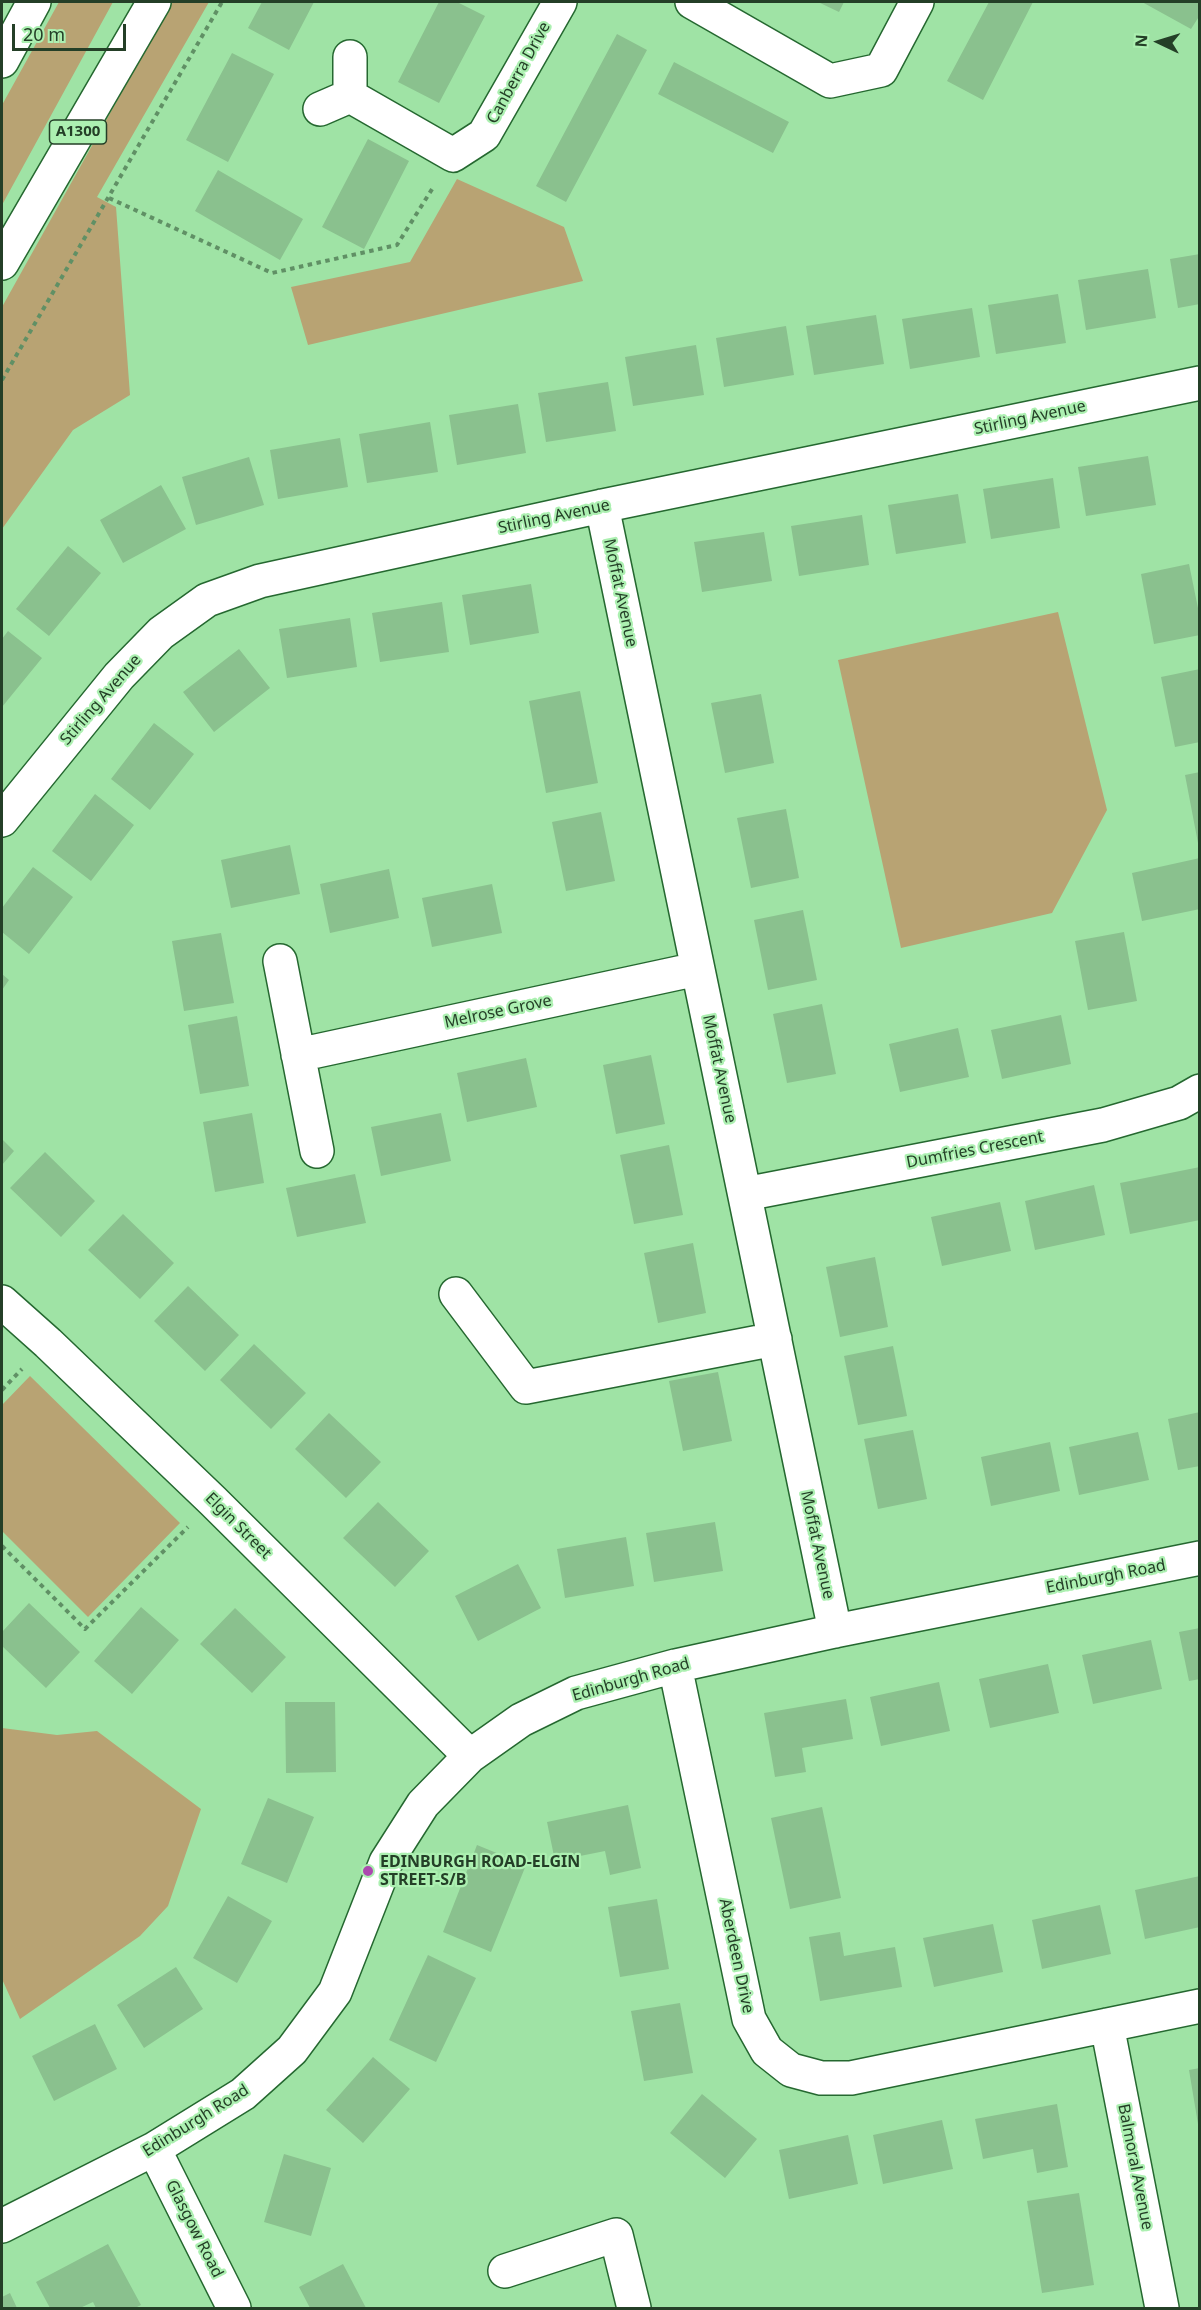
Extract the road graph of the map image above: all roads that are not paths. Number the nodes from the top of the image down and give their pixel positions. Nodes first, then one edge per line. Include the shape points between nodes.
1 (34, 2) edge
2 (154, 2) edge
3 (560, 2) edge
4 (692, 2) edge
5 (917, 2) edge
6 (350, 57) dead end
7 (2, 61) edge
8 (350, 96) junction
9 (320, 109) dead end
10 (2, 263) edge
11 (1200, 383) edge
12 (602, 506) junction
13 (2, 820) edge
14 (280, 961) dead end
15 (697, 969) junction
16 (298, 1055) junction
17 (1200, 1091) edge
18 (317, 1151) dead end
19 (745, 1194) junction
20 (456, 1294) dead end
21 (2, 1302) edge
22 (775, 1339) junction
23 (1200, 1558) edge
24 (835, 1631) junction
25 (675, 1666) junction
26 (470, 1756) junction
27 (1200, 2006) edge
28 (1107, 2025) junction
29 (154, 2149) junction
30 (2, 2226) edge
31 (505, 2271) dead end
32 (234, 2308) edge
33 (634, 2308) edge
34 (1162, 2308) edge

1 - 7 main road
2 - 10 main road, A1300
3 - 8 main road, Canberra Drive via 484,135 453,154
4 - 5 main road via 830,81 881,70
6 - 8 main road
8 - 9 main road
11 - 12 main road, Stirling Avenue
12 - 13 main road, Stirling Avenue via 260,581 207,600 160,633 119,676
12 - 15 main road, Moffat Avenue
14 - 16 main road
15 - 16 main road, Melrose Grove
15 - 19 main road, Moffat Avenue
16 - 18 main road
17 - 19 main road, Dumfries Crescent via 1179,1103 1103,1125
19 - 22 main road, Moffat Avenue
20 - 22 main road via 526,1387
21 - 26 main road, Elgin Street via 213,1501
22 - 24 main road, Moffat Avenue
23 - 24 main road, Edinburgh Road
24 - 25 main road, Edinburgh Road
25 - 26 main road, Edinburgh Road via 576,1693 520,1720
25 - 28 main road, Aberdeen Drive via 749,2019 767,2051 790,2070 820,2078 851,2078
26 - 29 main road, Edinburgh Road via 423,1804 386,1862 334,1992 292,2050 243,2094
27 - 28 main road, Aberdeen Drive
28 - 34 main road, Balmoral Avenue
29 - 30 main road, Edinburgh Road
29 - 32 main road, Glasgow Road
31 - 33 main road via 616,2235

